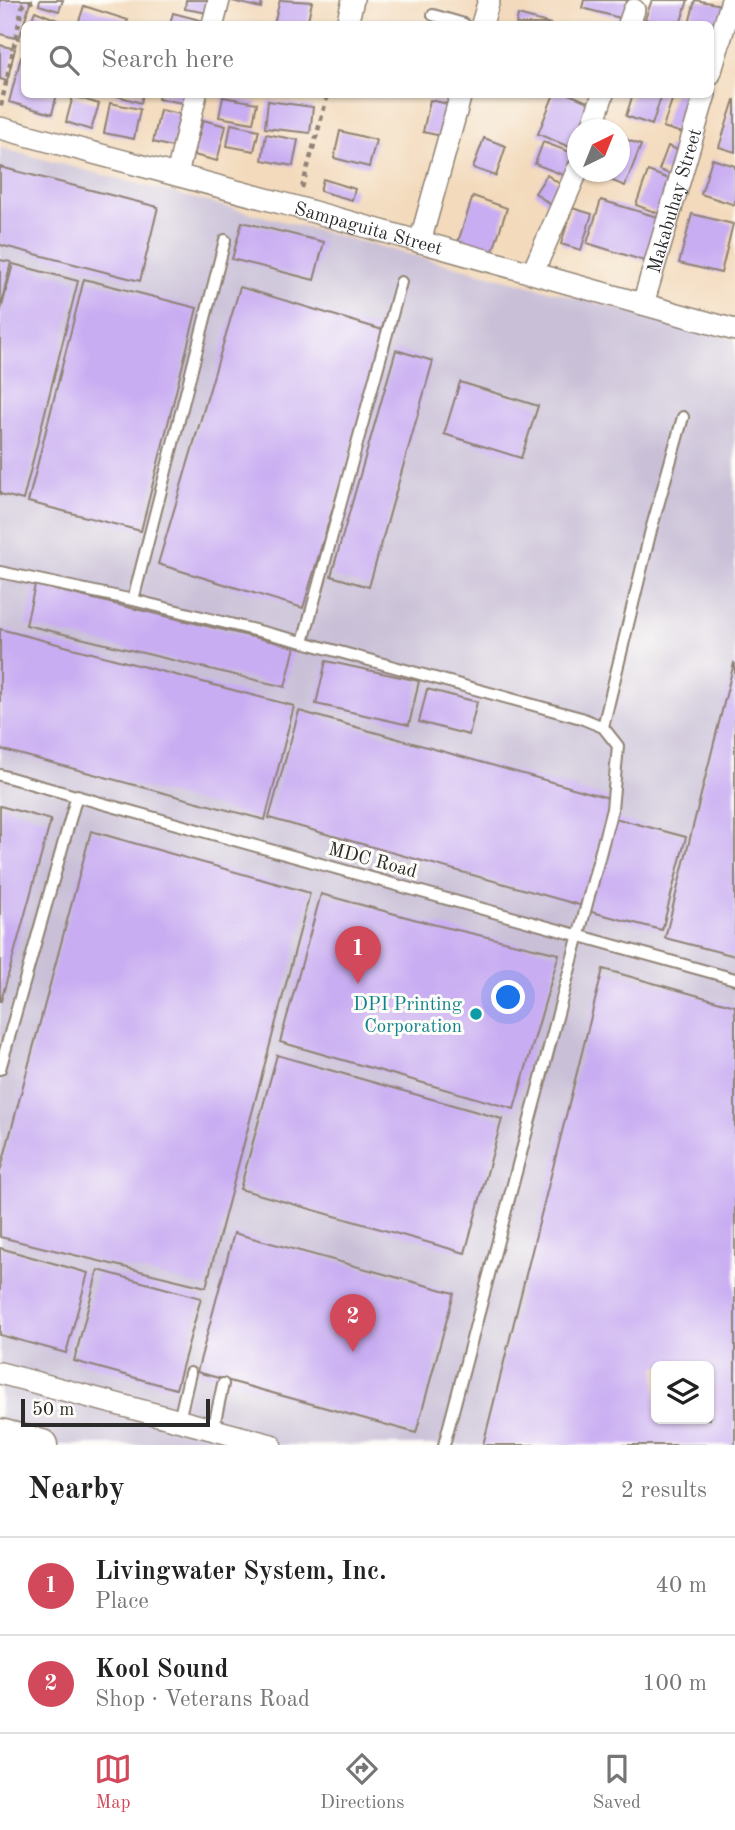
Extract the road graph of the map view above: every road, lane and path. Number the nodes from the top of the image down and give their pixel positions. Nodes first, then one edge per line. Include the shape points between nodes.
1 (38, 0) edge
2 (219, 0) edge
3 (353, 0) edge
4 (489, 0) edge
5 (732, 0) edge
6 (433, 15) dead end
7 (214, 21) edge
8 (348, 21) edge
9 (454, 21) edge
10 (483, 21) edge
11 (714, 61) edge
12 (196, 98) edge
13 (327, 98) edge
14 (460, 98) edge
15 (602, 98) edge
16 (704, 98) edge
17 (0, 110) edge
18 (595, 119) edge
19 (0, 128) edge
20 (177, 175) junction
21 (572, 182) edge
22 (296, 207) junction
23 (225, 240) dead end
24 (420, 242) junction
25 (533, 272) junction
26 (401, 282) dead end
27 (643, 304) junction
28 (735, 330) edge
29 (683, 416) dead end
30 (0, 572) edge
31 (133, 600) junction
32 (303, 642) junction
33 (603, 727) junction
34 (0, 775) edge
35 (77, 795) junction
36 (577, 933) junction
37 (735, 979) edge
38 (0, 1069) edge
39 (0, 1373) edge
40 (190, 1373) dead end
41 (223, 1384) dead end
42 (179, 1420) junction
43 (213, 1430) junction
44 (0, 1434) edge
45 (42, 1445) edge
46 (271, 1445) edge
47 (444, 1445) edge

1 - 17 path via 23,4
2 - 7 street
3 - 8 street
4 - 10 street
5 - 11 street
6 - 9 lane
12 - 20 street
13 - 22 path
14 - 24 street
15 - 18 street
16 - 27 street, Makabuhay Street
19 - 20 street, Sampaguita Street
20 - 22 street, Sampaguita Street
21 - 25 street
22 - 24 street, Sampaguita Street
23 - 31 lane
24 - 25 street, Sampaguita Street
25 - 27 street, Sampaguita Street
26 - 32 lane
27 - 28 street, Sampaguita Street
29 - 33 lane
30 - 31 lane
31 - 32 lane
32 - 33 lane
33 - 36 lane via 618,746 612,809
34 - 35 lane, MDC Road
35 - 36 lane, MDC Road
35 - 38 lane
36 - 37 lane, MDC Road
36 - 47 lane
39 - 42 street
40 - 42 lane
41 - 43 lane
42 - 43 street
43 - 46 street
44 - 45 street

